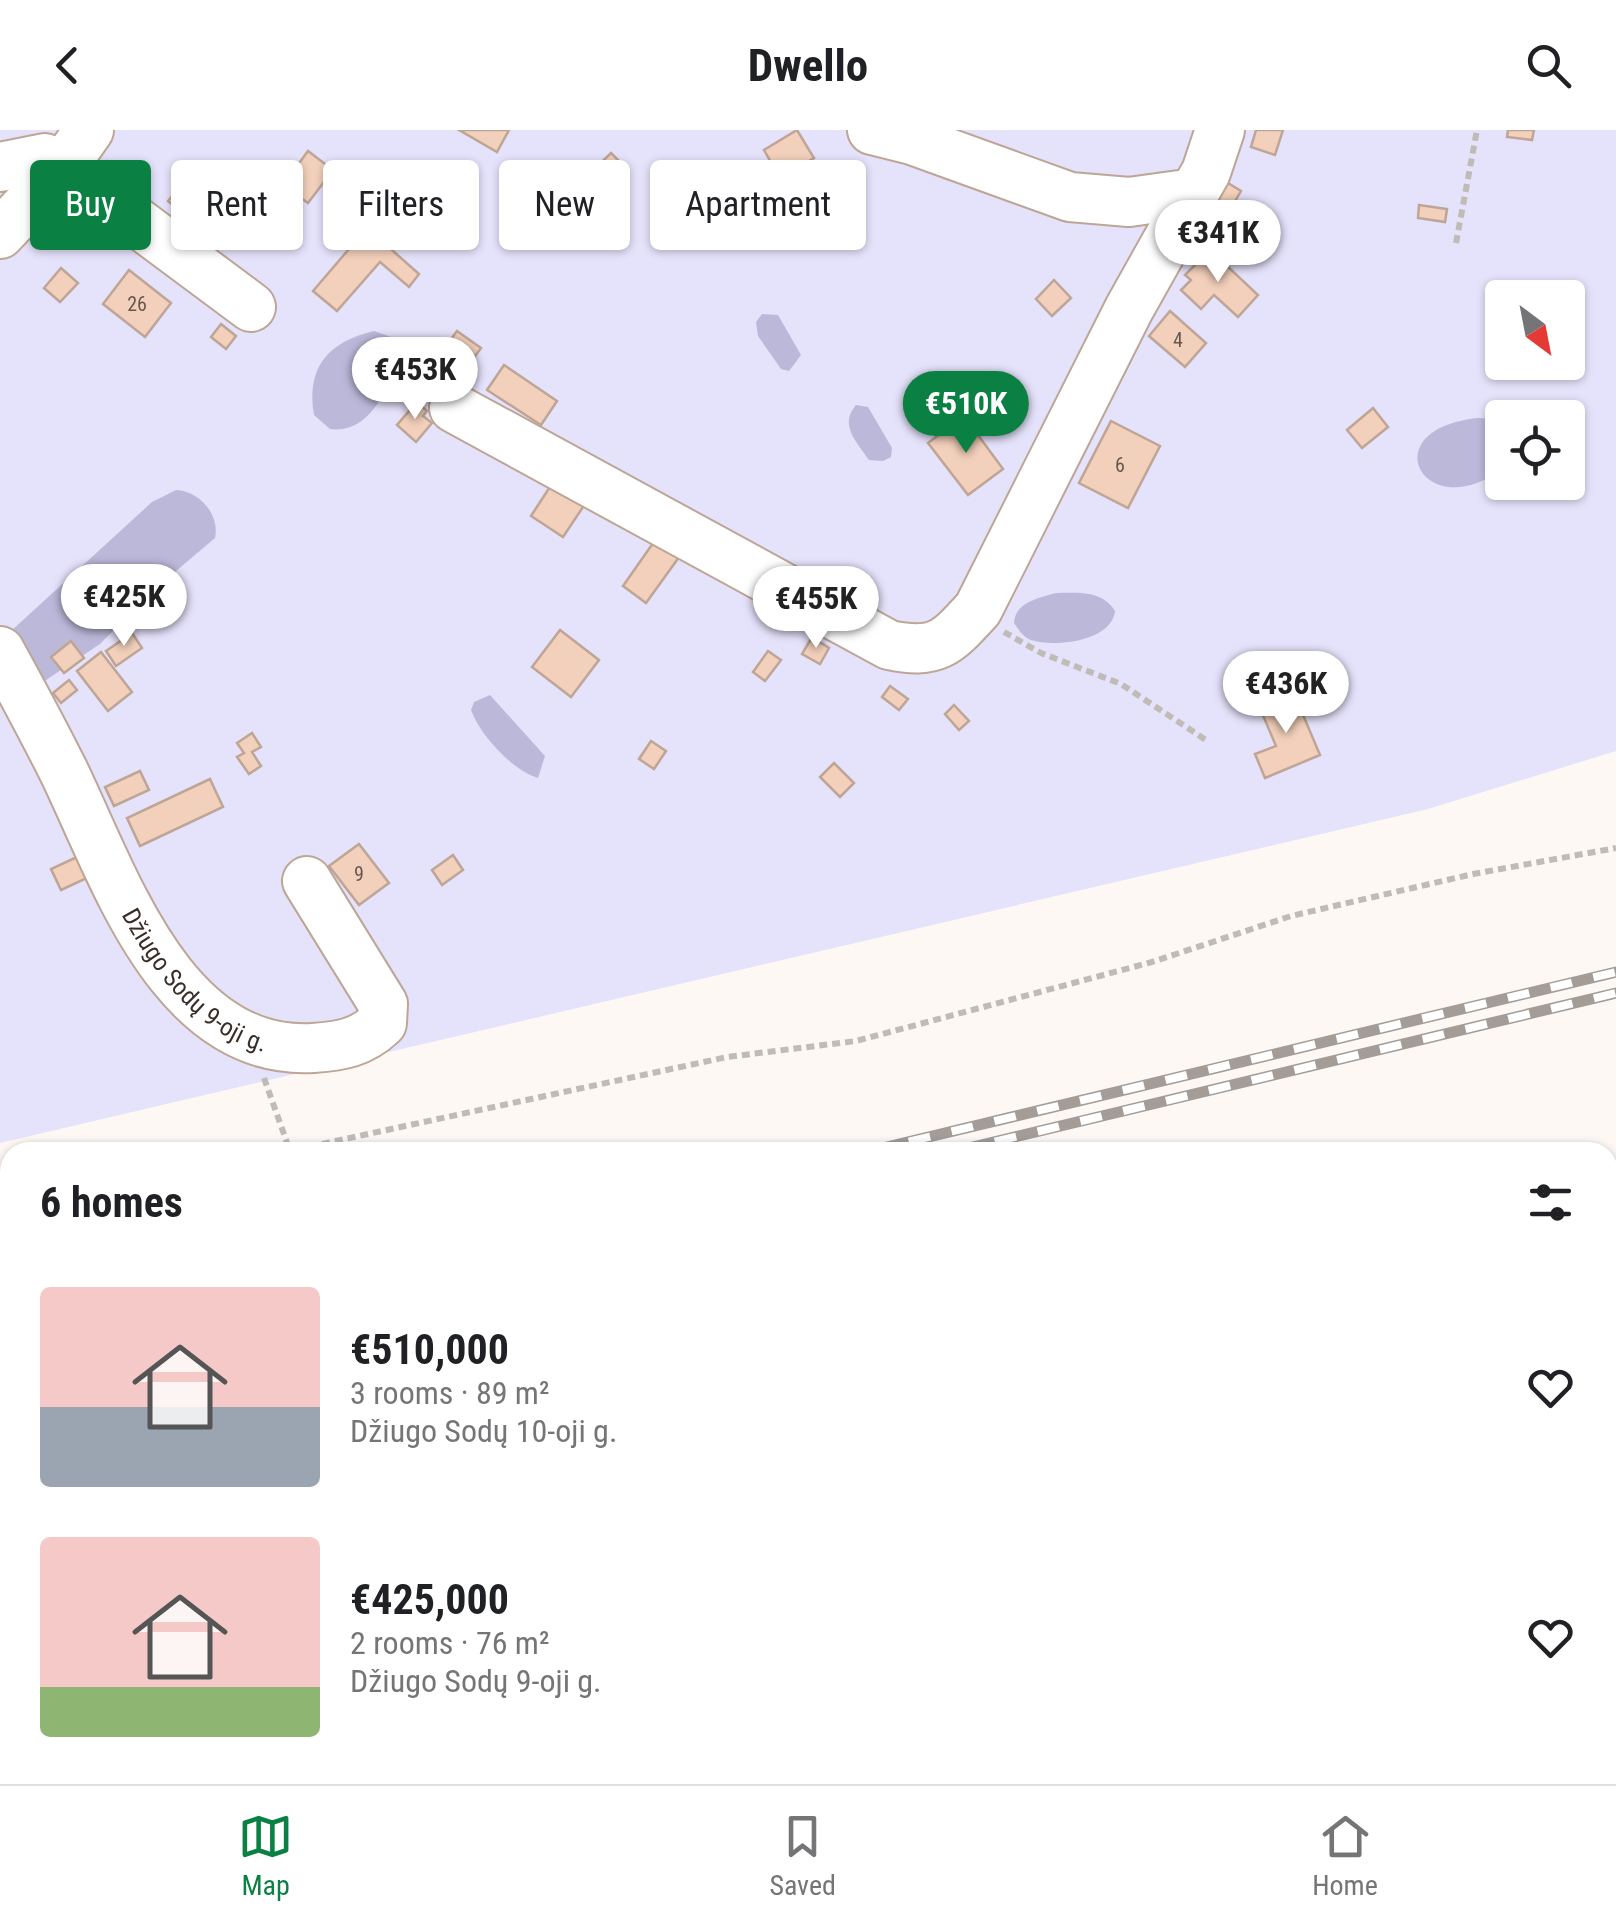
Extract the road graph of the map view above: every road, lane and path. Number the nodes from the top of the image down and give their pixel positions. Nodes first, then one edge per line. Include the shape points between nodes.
1 (872, 130) edge
2 (1220, 130) edge
3 (1477, 130) edge
4 (76, 148) edge
5 (0, 168) edge
6 (1194, 193) junction
7 (0, 234) edge
8 (1456, 243) dead end
9 (251, 307) dead end
10 (454, 408) dead end
11 (978, 609) junction
12 (0, 651) edge
13 (1209, 742) dead end
14 (1616, 848) edge
15 (307, 880) dead end
16 (246, 1036) junction
17 (284, 1142) edge
18 (333, 1142) edge

1 - 6 street via 1070,197 1130,202
2 - 6 street
3 - 8 path
4 - 5 street
4 - 7 street
4 - 9 street
6 - 11 street
10 - 11 street via 888,645 932,648 949,641
11 - 13 path via 1010,638 1121,684
12 - 16 street, Džiugo Sodų 9-oji g. via 148,943 196,1002
14 - 18 path via 1290,916 1152,962 856,1041 726,1057
15 - 16 street, Džiugo Sodų 9-oji g. via 383,1004 382,1022 354,1043 333,1046 284,1049
16 - 17 path

